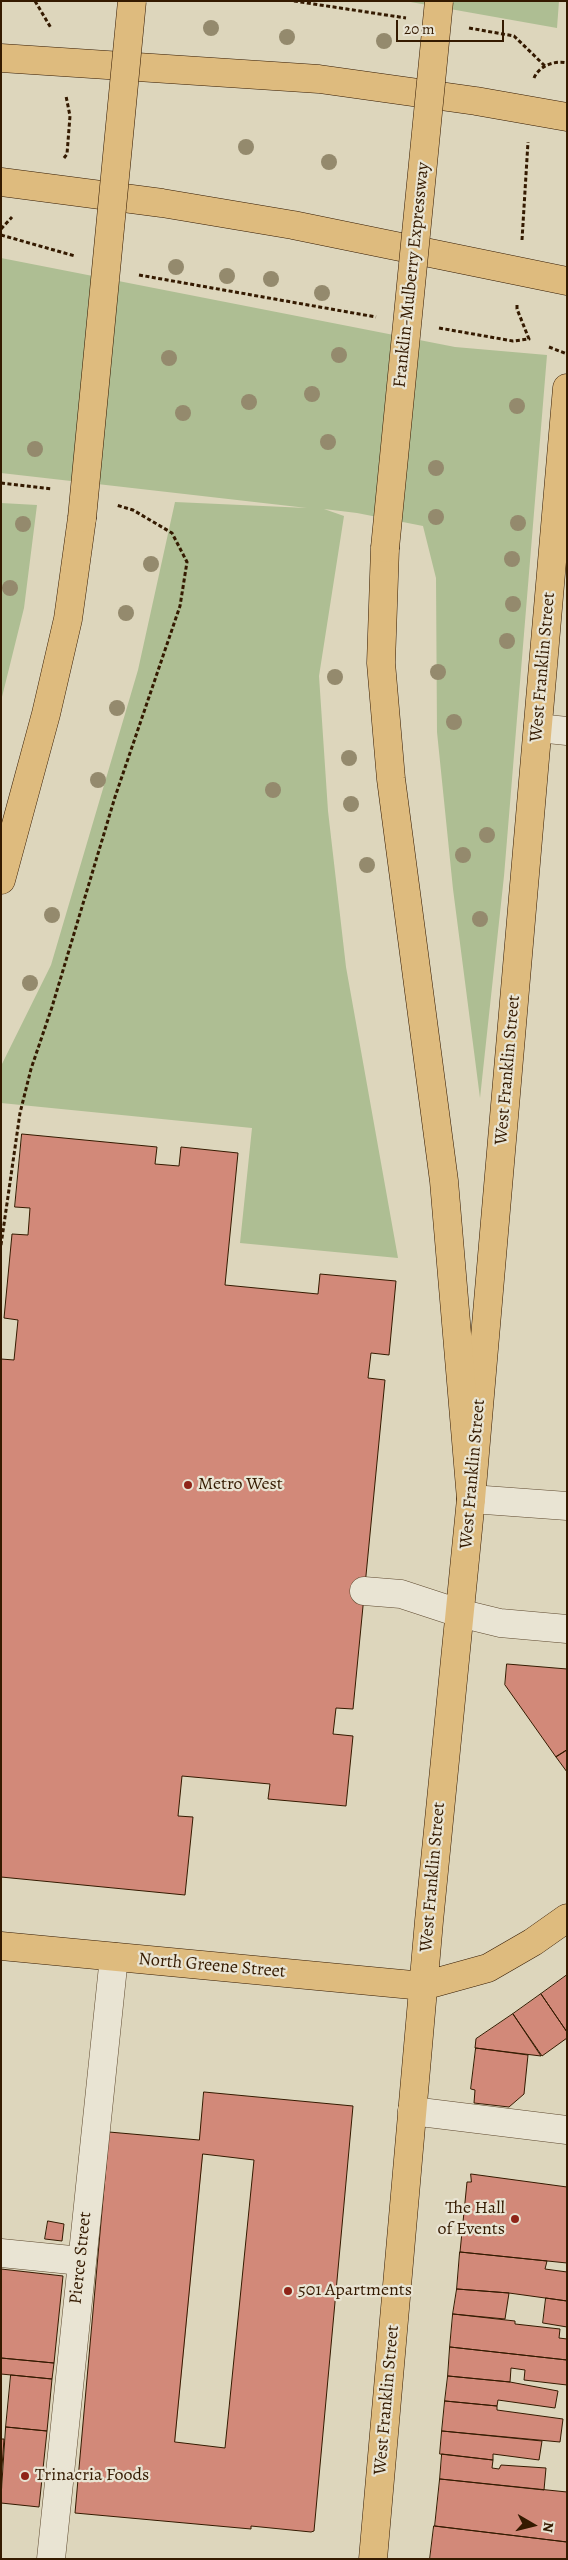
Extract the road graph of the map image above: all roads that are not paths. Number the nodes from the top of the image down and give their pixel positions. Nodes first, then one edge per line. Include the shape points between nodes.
1 (132, 1) edge
2 (439, 1) edge
3 (1, 58) edge
4 (567, 117) edge
5 (1, 182) edge
6 (567, 281) edge
7 (567, 388) edge
8 (538, 728) junction
9 (567, 731) edge
10 (1, 880) edge
11 (471, 1499) junction
12 (567, 1506) edge
13 (364, 1591) dead end
14 (460, 1613) junction
15 (567, 1629) edge
16 (567, 1918) edge
17 (1, 1946) edge
18 (114, 1957) junction
19 (423, 1986) junction
20 (412, 2111) junction
21 (567, 2130) edge
22 (1, 2253) edge
23 (81, 2261) junction
24 (51, 2559) edge
25 (373, 2559) edge

1 - 10 main road, bridge via 82,518 68,620
2 - 11 main road, Franklin-Mulberry Expressway, bridge via 385,548 381,662 391,779 444,1181
3 - 4 main road via 319,79
5 - 6 main road via 162,203 293,225
7 - 8 main road, West Franklin Street
8 - 9 lane
8 - 11 main road, West Franklin Street
11 - 12 lane
11 - 14 main road, West Franklin Street
13 - 14 lane via 401,1594
14 - 15 lane via 500,1623
14 - 19 main road, West Franklin Street
16 - 19 main road via 488,1968
17 - 18 main road, North Greene Street
18 - 19 main road, North Greene Street
18 - 23 lane, Pierce Street
19 - 20 main road, West Franklin Street
20 - 21 lane
20 - 25 main road, West Franklin Street
22 - 23 lane
23 - 24 lane, Pierce Street

